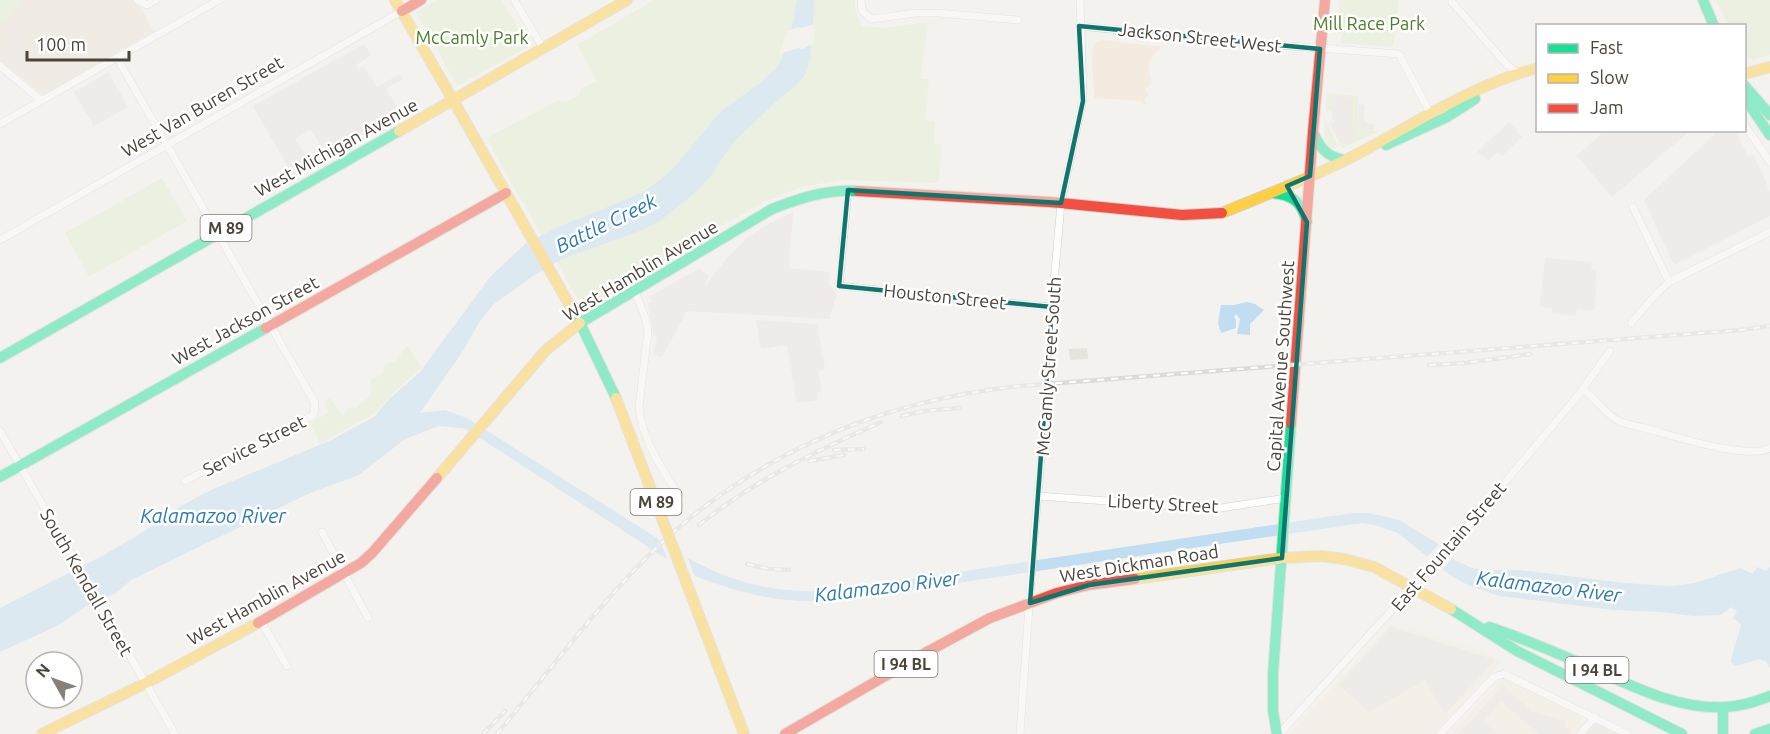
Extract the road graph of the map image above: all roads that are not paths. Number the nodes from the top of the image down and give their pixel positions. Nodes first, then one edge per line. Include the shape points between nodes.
1 (137, 0) edge
2 (156, 0) edge
3 (219, 0) edge
4 (395, 0) edge
5 (421, 0) edge
6 (514, 0) edge
7 (627, 0) edge
8 (861, 0) edge
9 (1080, 0) edge
10 (1325, 0) edge
11 (1703, 0) edge
12 (1452, 2) dead end
13 (402, 11) junction
14 (1018, 20) dead end
15 (1713, 24) edge
16 (1079, 26) junction
17 (543, 48) junction
18 (1320, 49) junction
19 (117, 58) junction
20 (0, 66) edge
21 (1770, 67) edge
22 (1536, 69) edge
23 (1518, 74) junction
24 (1746, 74) edge
25 (1491, 86) junction
26 (1746, 87) edge
27 (41, 100) junction
28 (453, 100) junction
29 (1746, 101) edge
30 (1430, 112) junction
31 (1770, 115) edge
32 (1436, 123) junction
33 (0, 124) edge
34 (1746, 127) edge
35 (1313, 132) junction
36 (1770, 135) edge
37 (167, 144) junction
38 (1363, 151) junction
39 (1344, 160) junction
40 (1770, 162) edge
41 (1310, 176) junction
42 (848, 190) junction
43 (506, 192) junction
44 (1271, 193) junction
45 (1061, 203) junction
46 (1633, 207) dead end
47 (1307, 222) junction
48 (1770, 232) edge
49 (217, 233) junction
50 (0, 240) edge
51 (1669, 282) junction
52 (635, 292) junction
53 (1052, 308) junction
54 (580, 323) junction
55 (1631, 323) dead end
56 (269, 324) junction
57 (1610, 351) dead end
58 (0, 358) edge
59 (1582, 389) junction
60 (0, 431) edge
61 (1770, 448) edge
62 (20, 465) junction
63 (0, 477) edge
64 (185, 481) dead end
65 (1039, 496) junction
66 (1286, 498) junction
67 (682, 500) dead end
68 (322, 532) dead end
69 (1282, 558) junction
70 (344, 572) junction
71 (1412, 587) junction
72 (1030, 603) junction
73 (368, 618) dead end
74 (261, 621) junction
75 (1474, 622) junction
76 (287, 666) dead end
77 (146, 683) junction
78 (1770, 696) edge
79 (1723, 707) junction
80 (1595, 717) junction
81 (1770, 729) edge
82 (42, 734) edge
83 (175, 734) edge
84 (744, 734) edge
85 (785, 734) edge
86 (1020, 734) edge
87 (1278, 734) edge
88 (1440, 734) edge
89 (1580, 734) edge
90 (1627, 734) edge
91 (1682, 734) edge
92 (1723, 734) edge
93 (1755, 734) edge

1 - 2 street via 147,5
3 - 19 street
4 - 13 main road
5 - 13 main road, West Van Buren Street
6 - 17 street
7 - 17 main road, West Michigan Avenue
8 - 14 street via 863,14 874,19 951,13
9 - 16 street, McCamly Street South
10 - 18 main road, Capital Avenue Southwest
11 - 15 main road
12 - 23 street
13 - 28 main road
13 - 37 street, West Van Buren Street
16 - 18 street, Jackson Street West
16 - 45 street, McCamly Street South via 1083,108
17 - 28 main road, West Michigan Avenue
18 - 30 street, Jackson Street West via 1400,54
18 - 35 main road, Capital Avenue Southwest
19 - 27 street
19 - 37 street
20 - 27 street
21 - 24 main road
22 - 23 main road
23 - 25 main road
25 - 30 main road
25 - 32 main road
26 - 31 main road
27 - 33 street
28 - 43 main road, M 89
28 - 49 main road, West Michigan Avenue / M 89
29 - 36 main road
30 - 32 street
30 - 38 main road
32 - 38 main road
34 - 40 street
35 - 39 main road via 1323,152
35 - 41 main road, Capital Avenue Southwest
37 - 49 street
37 - 50 street, West Van Buren Street
38 - 39 main road, West Hamblin Avenue
39 - 41 main road, West Hamblin Avenue
41 - 44 main road, West Hamblin Avenue
41 - 47 main road, Capital Avenue Southwest
42 - 45 main road, West Hamblin Avenue
42 - 52 main road, West Hamblin Avenue via 799,198 772,209
42 - 53 street, Houston Street via 843,287
43 - 54 main road, M 89
43 - 56 main road, West Jackson Street
44 - 45 main road, West Hamblin Avenue via 1221,213 1195,216
44 - 47 main road via 1298,199
45 - 53 street, McCamly Street South
46 - 51 street
47 - 66 main road, Capital Avenue Southwest
48 - 51 street
49 - 56 street
49 - 58 main road, West Michigan Avenue / M 89
51 - 55 street
52 - 54 main road, West Hamblin Avenue
52 - 67 street via 648,331 640,417 654,454
53 - 65 street, McCamly Street South
54 - 70 main road, West Hamblin Avenue via 546,350 372,553
54 - 84 main road, M 89, bridge via 616,398
56 - 62 main road, West Jackson Street
56 - 64 street, Service Street via 315,403 314,414
57 - 59 street, East Fountain Street
59 - 61 street via 1617,420 1734,450
59 - 71 street, East Fountain Street
60 - 62 street, South Kendall Street
62 - 63 main road, West Jackson Street
62 - 77 street, South Kendall Street
65 - 66 street, Liberty Street via 1201,508
65 - 72 street, McCamly Street South
66 - 69 main road, Capital Avenue Southwest
68 - 70 street
69 - 71 main road, I 94 BL via 1344,559 1374,567
69 - 72 main road, West Dickman Road / I 94 BL via 1089,585
69 - 87 main road, Capital Avenue Southwest via 1273,674 1273,711
70 - 73 street
70 - 74 main road, West Hamblin Avenue
71 - 75 main road, I 94 BL
71 - 87 street, East Fountain Street
72 - 85 main road, West Dickman Road / I 94 BL via 990,618
72 - 86 street, McCamly Street South
74 - 76 street
74 - 77 main road, West Hamblin Avenue
75 - 79 main road, I 94 BL via 1664,698
75 - 91 main road, I 94 BL via 1516,651
77 - 82 main road, West Hamblin Avenue
77 - 83 street, South Kendall Street
78 - 79 main road, I 94 BL
79 - 92 main road
80 - 88 street via 1500,674
80 - 89 street
80 - 90 street
81 - 93 main road

